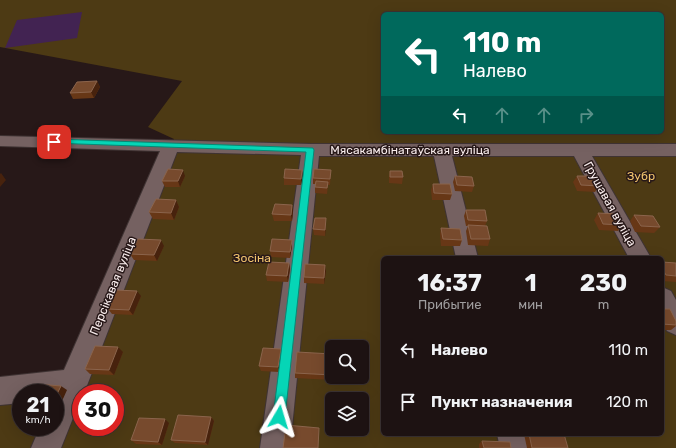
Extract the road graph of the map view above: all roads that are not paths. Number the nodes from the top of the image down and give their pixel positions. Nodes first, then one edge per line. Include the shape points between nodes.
1 (0, 141) edge
2 (171, 145) junction
3 (310, 150) junction
4 (442, 150) junction
5 (580, 150) junction
6 (676, 150) edge
7 (467, 256) edge
8 (639, 256) edge
9 (664, 302) edge
10 (676, 323) edge
11 (74, 383) junction
12 (0, 391) edge
13 (64, 406) edge
14 (51, 436) edge
15 (512, 436) edge
16 (46, 448) edge
17 (275, 448) edge
18 (515, 448) edge

1 - 2 street, Мясакамбінатаўская вуліца
2 - 3 street, Мясакамбінатаўская вуліца
2 - 11 street, Персікавая вуліца
3 - 4 street, Мясакамбінатаўская вуліца
3 - 17 street
4 - 5 street, Мясакамбінатаўская вуліца
4 - 7 street
5 - 6 street, Мясакамбінатаўская вуліца
5 - 8 street, Грушавая вуліца
9 - 10 street
11 - 12 street
11 - 13 street, Персікавая вуліца
14 - 16 street, Персікавая вуліца
15 - 18 street

